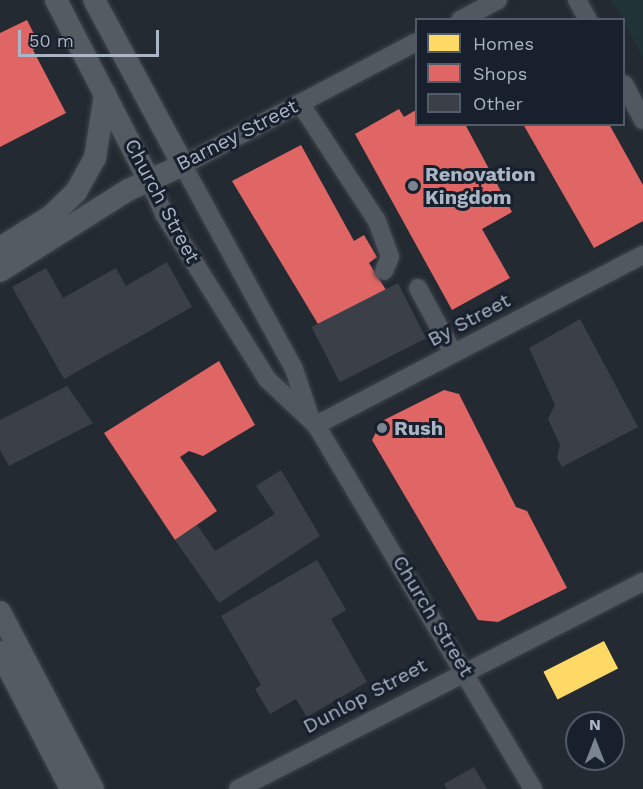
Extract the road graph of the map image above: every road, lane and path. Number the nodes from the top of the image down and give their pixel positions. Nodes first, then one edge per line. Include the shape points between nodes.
1 (56, 0) edge
2 (94, 0) edge
3 (498, 0) edge
4 (577, 0) edge
5 (464, 18) edge
6 (587, 18) edge
7 (415, 43) edge
8 (625, 86) edge
9 (105, 93) junction
10 (300, 103) junction
11 (643, 120) edge
12 (183, 165) junction
13 (149, 180) junction
14 (0, 248) edge
15 (643, 255) edge
16 (0, 271) edge
17 (384, 271) dead end
18 (418, 288) dead end
19 (453, 353) junction
20 (313, 420) junction
21 (643, 582) edge
22 (0, 612) edge
23 (0, 652) edge
24 (465, 669) junction
25 (71, 789) edge
26 (93, 789) edge
27 (238, 789) edge
28 (533, 789) edge

1 - 9 main road, Church Street
2 - 12 main road, Church Street
3 - 5 street
4 - 6 street
7 - 10 street, Barney Street
8 - 11 street
9 - 13 main road, Church Street
9 - 14 main road via 95,158 76,192 51,216
10 - 12 street, Barney Street
10 - 17 street via 377,221 390,257
12 - 13 main road, Barney Street
12 - 20 street, Church Street via 294,369
13 - 16 main road, Barney Street
13 - 20 street, Church Street via 164,214 267,379
15 - 19 street, By Street
18 - 19 street
19 - 20 street, By Street
20 - 24 street, Church Street
21 - 24 street, Dunlop Street
22 - 26 main road
23 - 25 main road
24 - 27 street, Dunlop Street
24 - 28 street, Church Street

